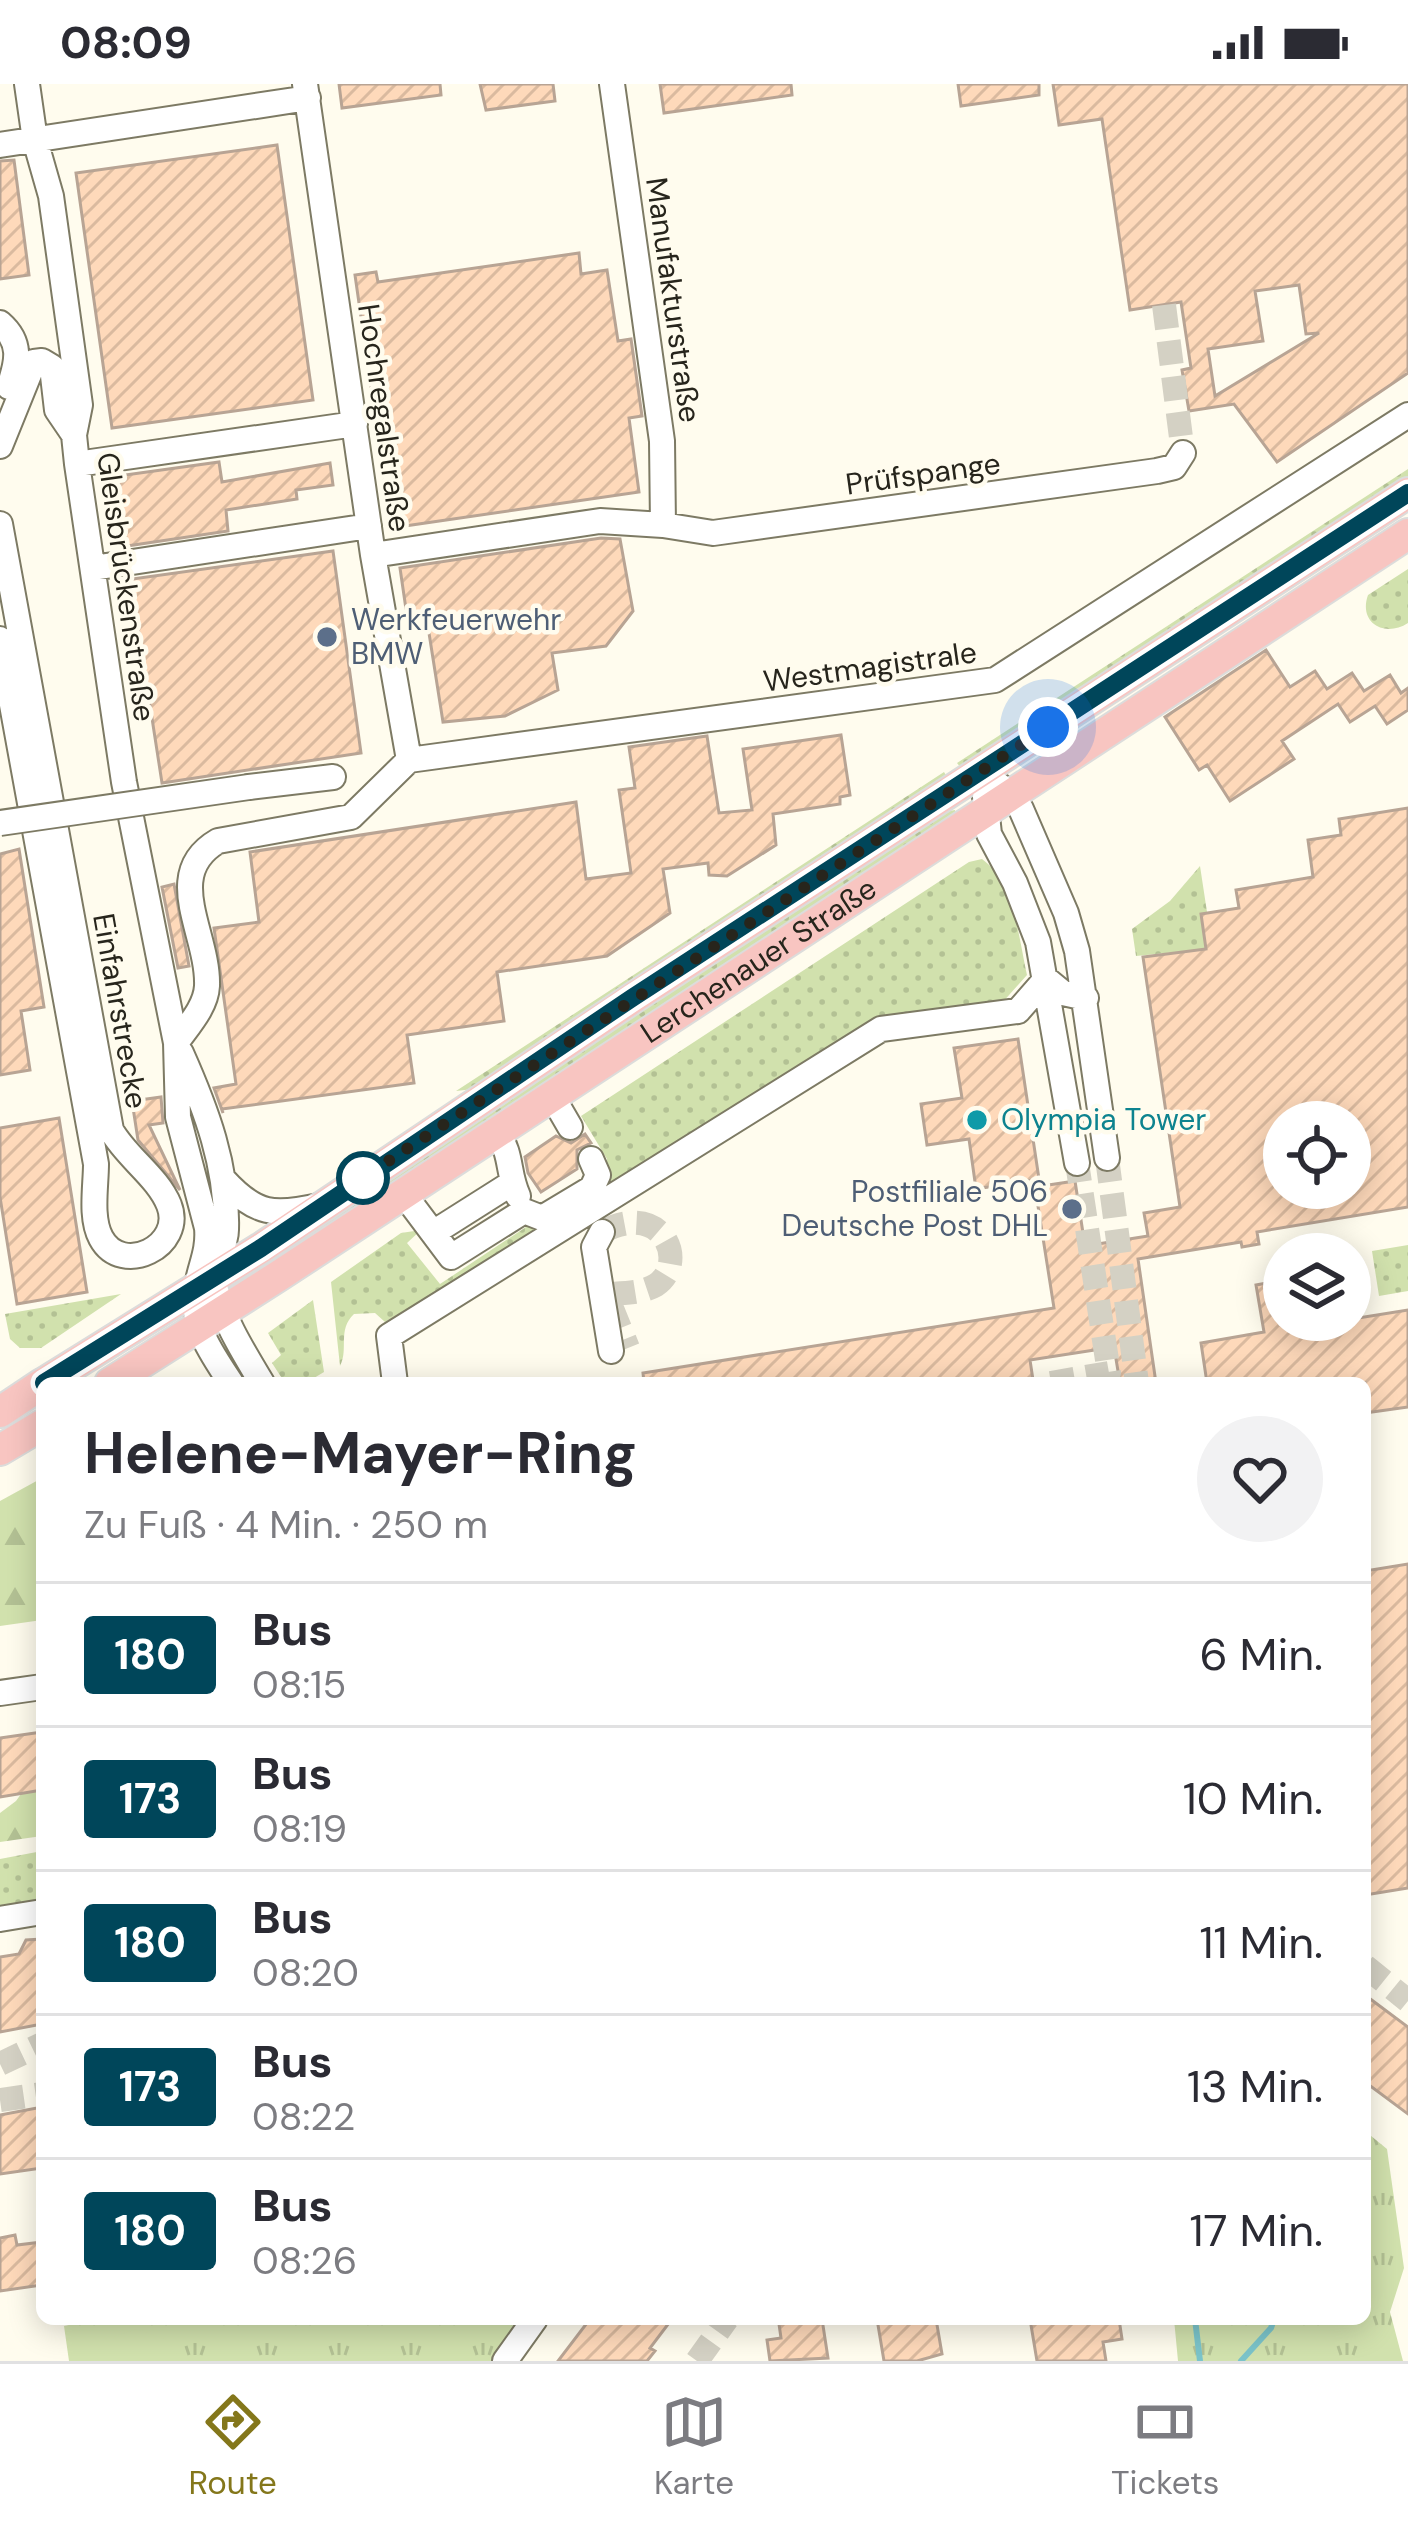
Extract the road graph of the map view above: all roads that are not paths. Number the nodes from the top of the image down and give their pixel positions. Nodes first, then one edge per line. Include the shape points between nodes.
1 (26, 84) edge
2 (612, 84) edge
3 (306, 91) edge
4 (35, 140) junction
5 (0, 145) edge
6 (0, 323) edge
7 (0, 412) edge
8 (1408, 415) edge
9 (355, 424) junction
10 (74, 435) junction
11 (0, 446) edge
12 (1183, 453) dead end
13 (77, 464) junction
14 (1408, 493) edge
15 (0, 524) edge
16 (663, 525) junction
17 (369, 526) junction
18 (1408, 534) edge
19 (373, 555) junction
20 (93, 568) junction
21 (1264, 589) junction
22 (1283, 615) junction
23 (0, 639) edge
24 (410, 760) junction
25 (980, 771) junction
26 (333, 777) dead end
27 (1000, 802) junction
28 (0, 823) edge
29 (1046, 980) junction
30 (1086, 998) junction
31 (176, 1043) junction
32 (552, 1096) junction
33 (570, 1127) dead end
34 (497, 1132) junction
35 (1106, 1158) tunnel mouth
36 (591, 1159) dead end
37 (1077, 1162) tunnel mouth
38 (224, 1180) junction
39 (512, 1183) junction
40 (404, 1192) junction
41 (322, 1206) junction
42 (524, 1211) junction
43 (602, 1232) dead end
44 (433, 1233) junction
45 (204, 1283) junction
46 (210, 1319) junction
47 (610, 1352) dead end
48 (54, 1377) edge
49 (119, 1377) edge
50 (229, 1377) edge
51 (257, 1377) edge
52 (394, 1377) edge
53 (36, 1388) edge
54 (1, 1408) edge
55 (21, 1438) edge
56 (36, 1688) edge
57 (0, 1693) edge
58 (36, 1913) edge
59 (0, 1919) edge
60 (531, 2325) edge
61 (505, 2361) edge

1 - 4 street, Gleisbrückenstraße
2 - 16 street, Manufakturstraße via 662,441
3 - 4 street
3 - 9 street, Hochregalstraße
4 - 5 street
4 - 10 street, Gleisbrückenstraße via 51,196 80,405
6 - 7 street via 14,337 17,364
8 - 24 street, Westmagistrale via 995,680
9 - 13 street
9 - 17 street, Hochregalstraße
10 - 11 street via 57,410 52,367 34,362
10 - 13 street, Gleisbrückenstraße
12 - 16 street, Prüfspange via 1174,467 1156,471 713,533
13 - 20 street, Gleisbrückenstraße
14 - 21 main road, Lerchenauer Straße
15 - 23 street, Einfahrstrecke via 111,1130 171,1208 171,1228 150,1252 112,1252 95,1221 96,1164
16 - 19 street, Prüfspange via 600,521
17 - 19 street, Hochregalstraße
17 - 20 street
18 - 22 main road, Lerchenauer Straße
19 - 24 street, Hochregalstraße
20 - 31 street, Gleisbrückenstraße via 124,782
21 - 22 street
21 - 25 main road, Lerchenauer Straße
22 - 27 main road, Lerchenauer Straße
24 - 31 street via 351,817 199,852 188,872 207,986
25 - 27 street
25 - 41 main road, Lerchenauer Straße
26 - 28 street, bridge
27 - 29 street via 989,834 1030,917
27 - 30 street via 1066,913
27 - 32 main road, Lerchenauer Straße
29 - 30 street
29 - 37 street
29 - 52 street via 1018,1011 881,1029 389,1336
30 - 35 street
31 - 38 street via 207,1112
31 - 45 street via 178,1117 209,1246
32 - 33 street
32 - 34 main road, Lerchenauer Straße
34 - 39 street via 510,1151
34 - 40 main road, Lerchenauer Straße
36 - 42 street via 598,1175 592,1189 542,1218
38 - 41 street via 263,1212
38 - 45 street via 226,1236
39 - 42 street
39 - 44 street
40 - 44 street
40 - 46 main road, Lerchenauer Straße
41 - 45 main road, Lerchenauer Straße
42 - 44 street via 451,1257
43 - 47 street via 594,1247
45 - 46 street
45 - 48 main road, Lerchenauer Straße
46 - 49 main road, Lerchenauer Straße
46 - 50 street
46 - 51 street
53 - 54 main road, Lerchenauer Straße
54 - 55 street
56 - 57 street
58 - 59 street
60 - 61 street

